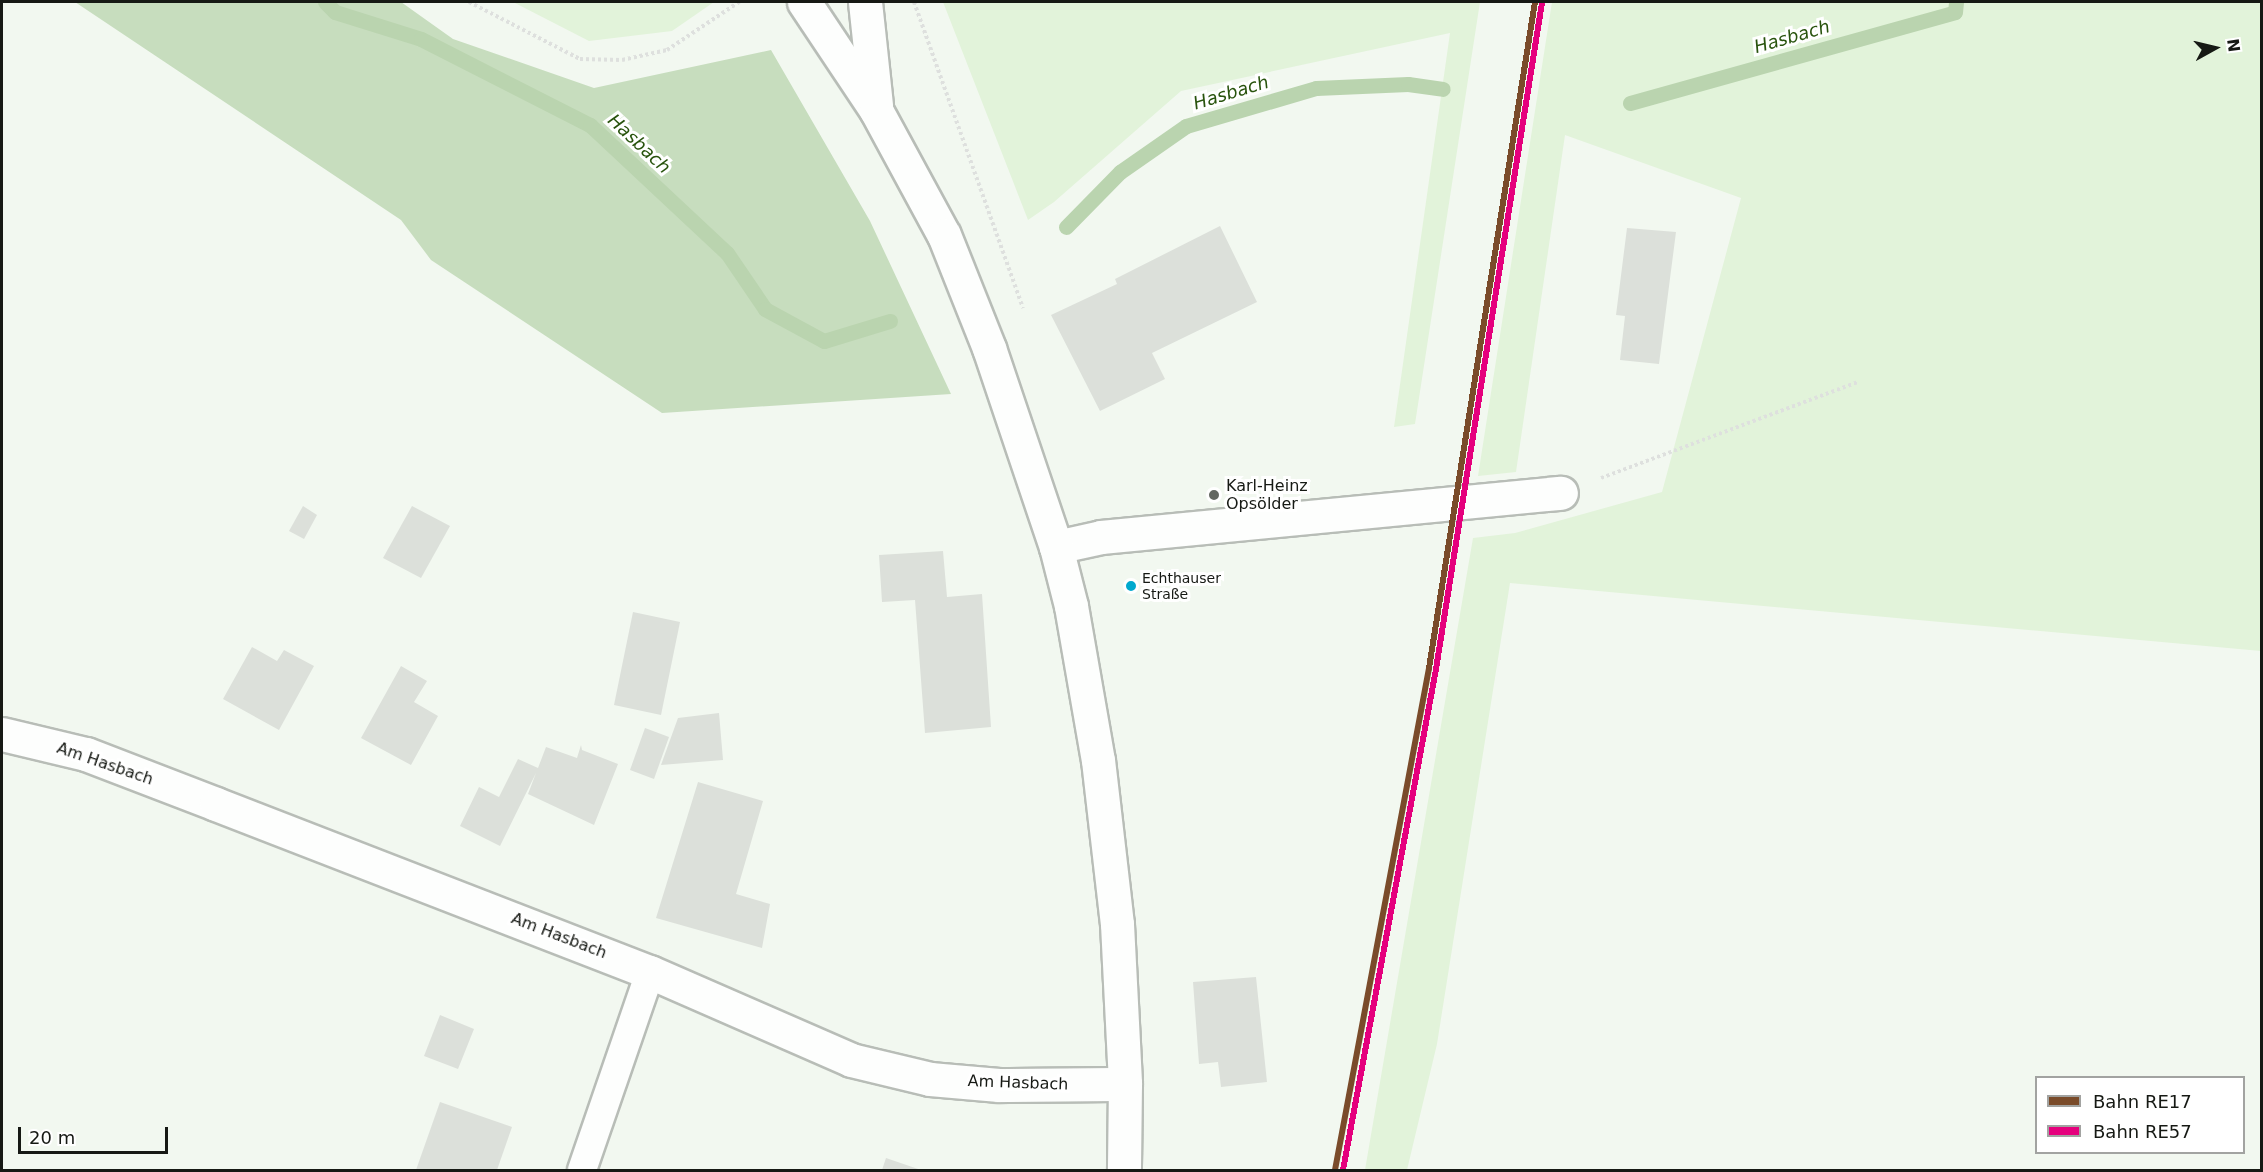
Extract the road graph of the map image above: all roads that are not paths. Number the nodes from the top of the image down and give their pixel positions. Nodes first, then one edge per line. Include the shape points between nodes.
1 (804, 2) edge
2 (865, 2) edge
3 (876, 110) junction
4 (1561, 493) road end
5 (1056, 547) junction
6 (2, 734) edge
7 (650, 972) junction
8 (1125, 1084) junction
9 (582, 1170) edge
10 (1124, 1170) edge

1 - 3 street
2 - 3 street
3 - 5 street via 944,235 989,348
4 - 5 street via 1101,537
5 - 8 street via 1071,606 1098,760 1117,924
6 - 7 street, Am Hasbach via 86,754
7 - 8 street, Am Hasbach via 851,1060 930,1079 999,1085
7 - 9 lane
8 - 10 street

